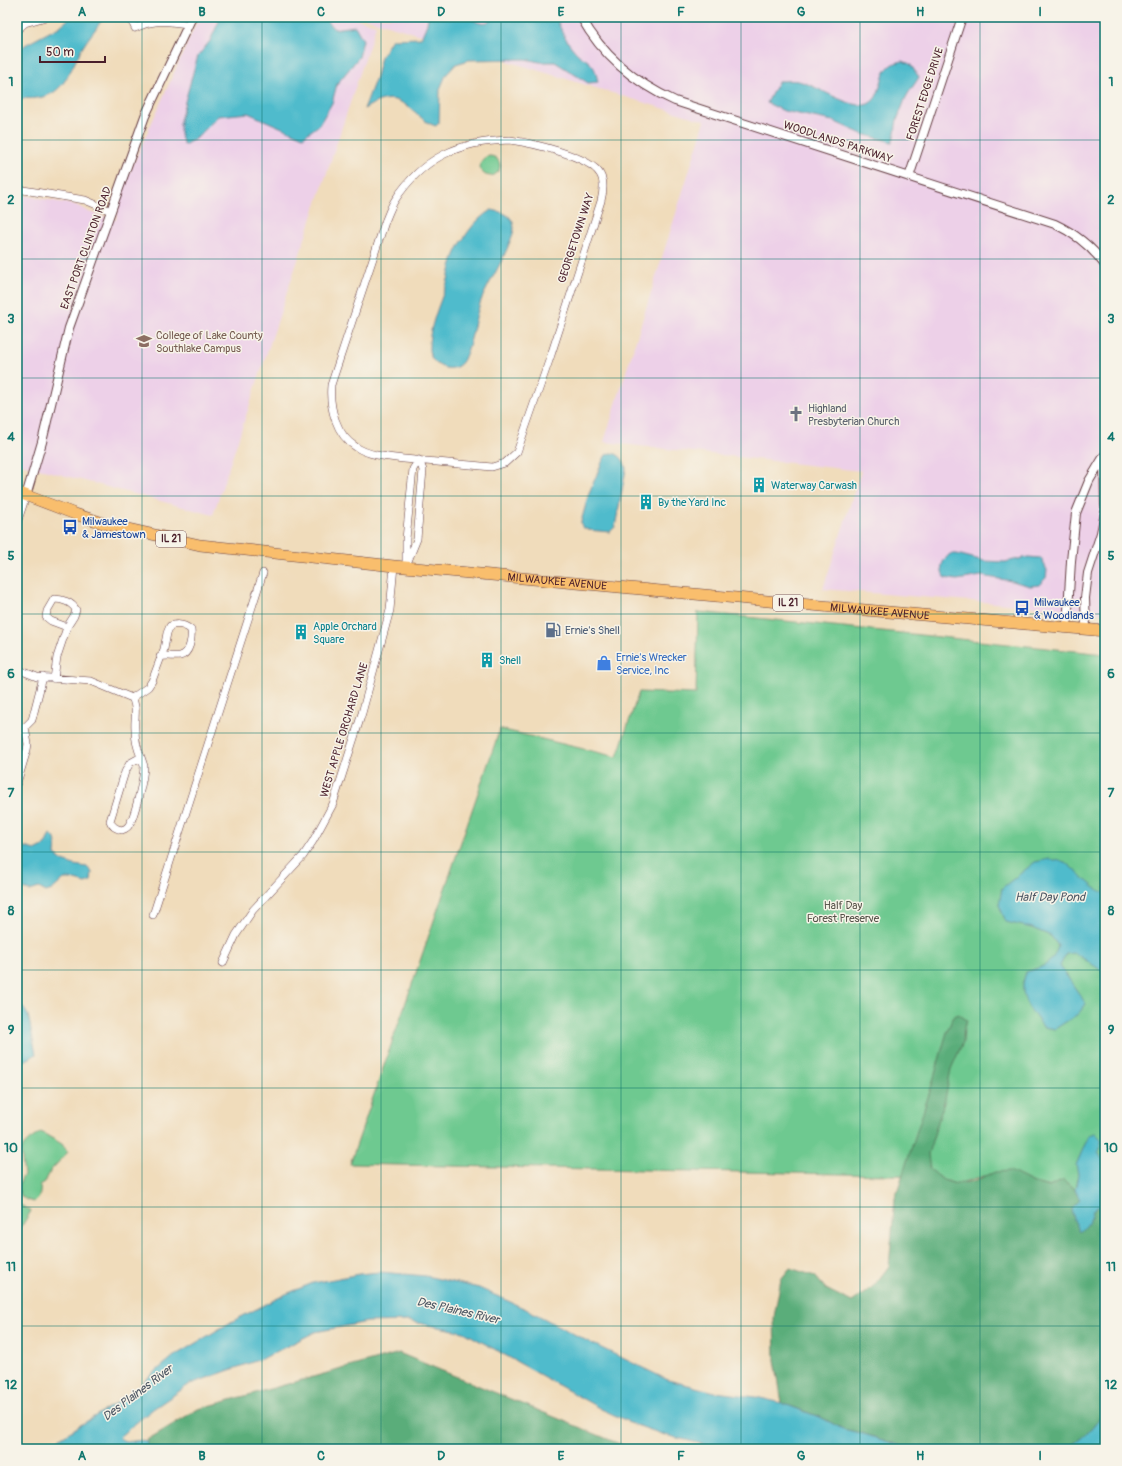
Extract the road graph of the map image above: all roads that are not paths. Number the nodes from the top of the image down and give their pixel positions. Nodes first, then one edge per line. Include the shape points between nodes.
1 (19, 17) edge
2 (46, 17) edge
3 (130, 17) edge
4 (581, 17) edge
5 (962, 17) edge
6 (190, 21) edge
7 (25, 23) junction
8 (17, 30) edge
9 (909, 177) junction
10 (17, 189) edge
11 (111, 211) junction
12 (1105, 265) edge
13 (1105, 455) edge
14 (420, 460) junction
15 (22, 494) edge
16 (1105, 506) edge
17 (1105, 513) edge
18 (17, 523) edge
19 (394, 566) junction
20 (406, 566) junction
21 (263, 573) dead end
22 (67, 627) junction
23 (1067, 627) junction
24 (1086, 629) junction
25 (1105, 631) edge
26 (160, 657) junction
27 (17, 669) edge
28 (43, 677) junction
29 (54, 679) junction
30 (132, 698) junction
31 (25, 728) junction
32 (17, 730) edge
33 (140, 757) junction
34 (17, 783) edge
35 (153, 915) dead end
36 (223, 963) dead end

1 - 7 street
2 - 7 street
3 - 6 street via 135,28 161,20
4 - 9 street, WOODLANDS PARKWAY via 606,53 630,75 660,95
5 - 9 street, FOREST EDGE DRIVE
6 - 11 street, EAST PORT CLINTON ROAD via 145,116
7 - 8 street
9 - 12 street, WOODLANDS PARKWAY via 1060,227 1094,251
10 - 11 street via 86,200
11 - 15 street, EAST PORT CLINTON ROAD via 69,328 42,442
13 - 16 street
13 - 23 street via 1089,481 1076,513
14 - 14 street, GEORGETOWN WAY via 492,467 505,463 517,452 601,201 603,180 591,164 523,142 504,140 474,143 444,154 424,168 395,200 385,222 332,384 331,407 338,426 355,446 372,454
14 - 20 street via 413,469 406,538
14 - 20 street via 423,470 417,539
15 - 18 street
15 - 19 main road, MILWAUKEE AVENUE / IL 21 via 106,524 200,545
17 - 24 street via 1088,573 1085,598
19 - 20 main road, MILWAUKEE AVENUE / IL 21
19 - 36 street, WEST APPLE ORCHARD LANE via 390,610 362,713 333,804 303,856 253,910 236,935
20 - 23 main road, MILWAUKEE AVENUE / IL 21 via 966,620
21 - 35 street
22 - 22 street via 46,617 54,599 73,604 76,610
22 - 29 street via 57,657
23 - 24 main road, MILWAUKEE AVENUE / IL 21
24 - 25 main road, MILWAUKEE AVENUE / IL 21
26 - 26 street via 170,626 182,625 191,630 191,643 182,656
26 - 30 street via 148,687
27 - 28 street
28 - 29 street
28 - 31 street via 32,720
29 - 30 street via 91,681
30 - 33 street via 136,703 136,744
31 - 32 street
31 - 34 street via 28,744
33 - 33 street via 130,763 125,772 110,821 117,829 122,830 130,824 143,774 143,761

